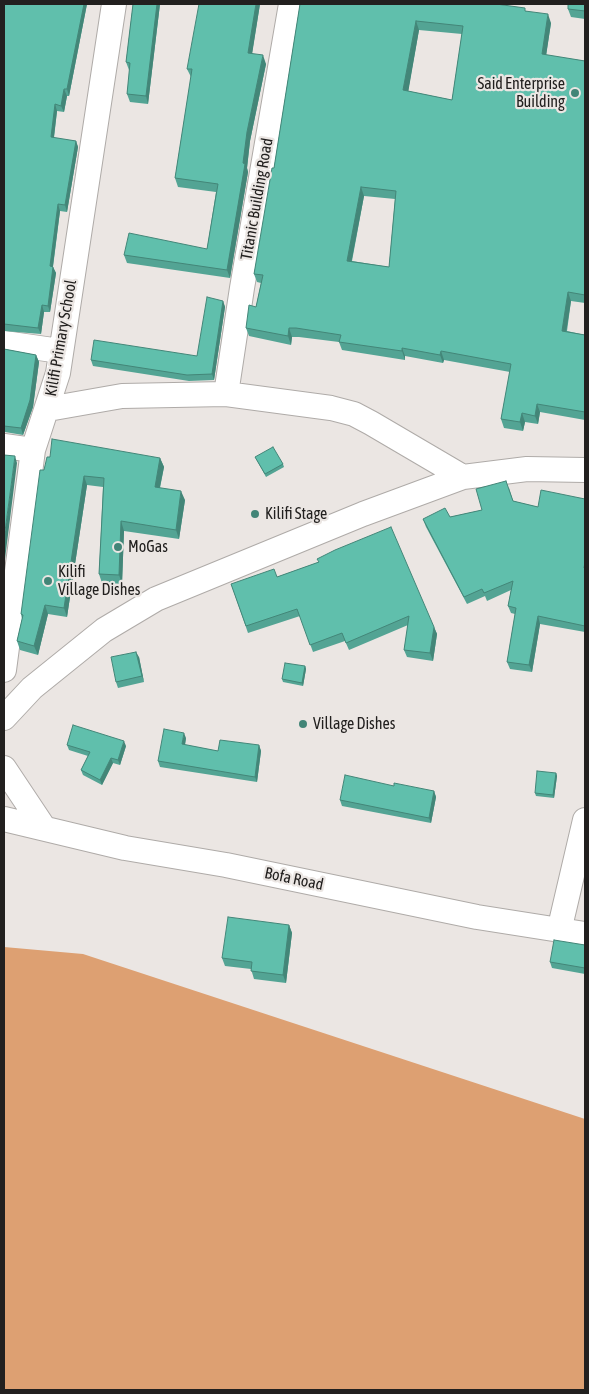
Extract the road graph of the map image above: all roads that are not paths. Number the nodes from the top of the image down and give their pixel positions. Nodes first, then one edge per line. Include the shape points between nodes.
1 (114, 4) edge
2 (291, 4) edge
3 (4, 343) edge
4 (60, 351) junction
5 (226, 394) junction
6 (48, 409) junction
7 (4, 446) edge
8 (33, 450) junction
9 (585, 470) edge
10 (463, 477) junction
11 (9, 596) edge
12 (4, 670) edge
13 (5, 719) edge
14 (4, 768) edge
15 (4, 820) edge
16 (585, 820) edge
17 (44, 828) junction
18 (559, 931) junction
19 (585, 934) edge

1 - 4 street, Kilifi Primary School
2 - 5 street, Titanic Building Road
3 - 4 street
4 - 6 street, Kilifi Primary School
5 - 6 street via 122,396
5 - 10 street via 354,414
6 - 8 street, Kilifi Primary School
7 - 8 street
8 - 11 street, Kilifi Primary School
9 - 10 street via 527,469
10 - 13 street via 363,514 156,599 104,630 32,688
11 - 12 street, Kilifi Primary School
14 - 17 street
15 - 17 street, Bofa Road
16 - 18 street
17 - 18 street, Bofa Road via 125,848
18 - 19 street, Bofa Road

